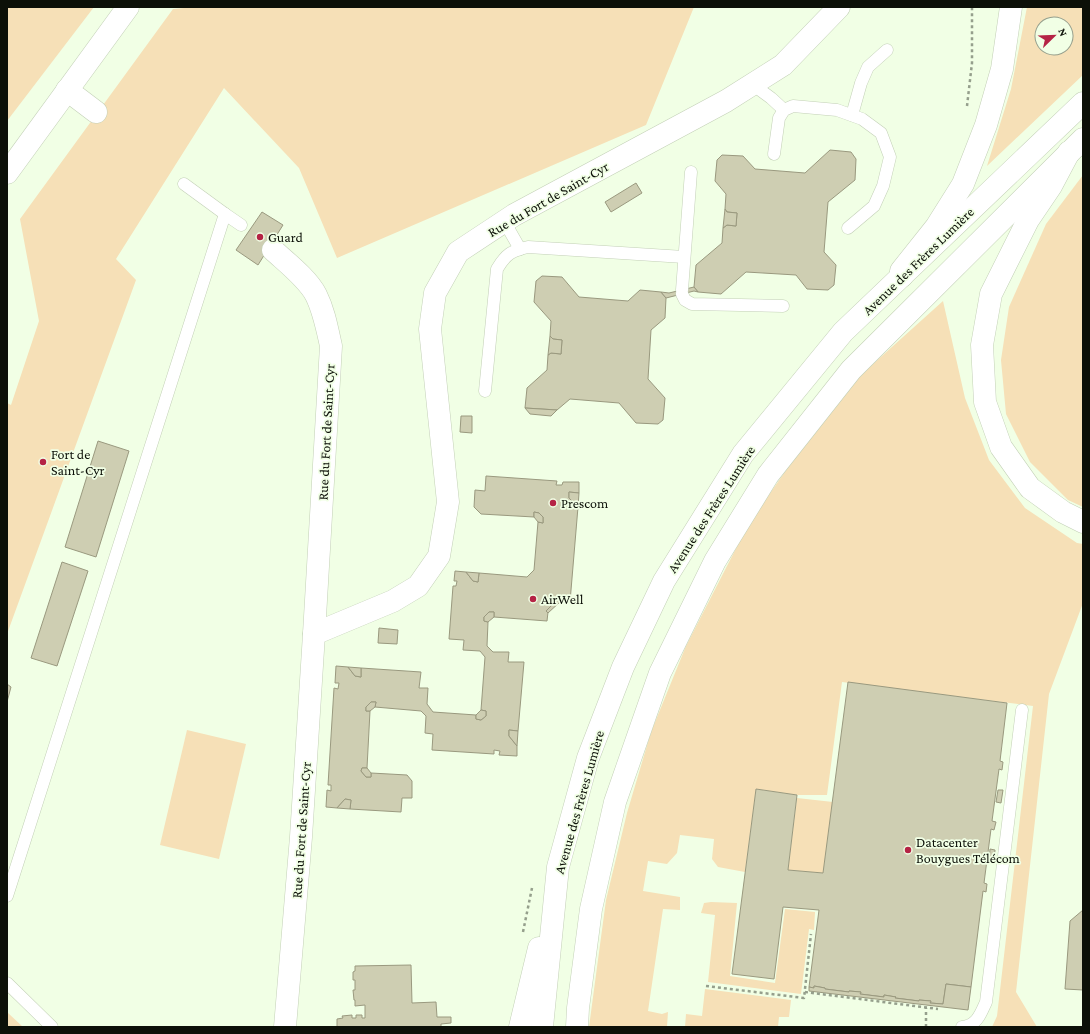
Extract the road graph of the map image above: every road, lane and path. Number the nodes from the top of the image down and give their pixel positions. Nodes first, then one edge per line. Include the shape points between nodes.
1 (128, 7) edge
2 (839, 7) edge
3 (972, 7) edge
4 (1011, 7) edge
5 (887, 50) dead end
6 (752, 84) junction
7 (67, 90) junction
8 (1083, 104) edge
9 (966, 109) dead end
10 (784, 110) junction
11 (96, 112) dead end
12 (852, 115) junction
13 (1076, 146) edge
14 (774, 154) dead end
15 (691, 172) dead end
16 (7, 173) edge
17 (184, 184) dead end
18 (224, 214) junction
19 (504, 221) junction
20 (241, 225) dead end
21 (848, 228) dead end
22 (520, 249) junction
23 (272, 250) dead end
24 (684, 257) junction
25 (902, 276) junction
26 (783, 306) dead end
27 (485, 391) dead end
28 (1083, 522) edge
29 (314, 634) junction
30 (1022, 710) dead end
31 (558, 867) junction
32 (7, 896) edge
33 (811, 934) dead end
34 (7, 983) edge
35 (706, 986) dead end
36 (546, 991) junction
37 (805, 992) junction
38 (926, 1008) junction
39 (938, 1009) dead end
40 (52, 1027) edge
41 (285, 1027) edge
42 (520, 1027) edge
43 (542, 1027) edge
44 (554, 1027) edge
45 (577, 1027) edge
46 (926, 1027) edge
47 (962, 1027) edge

1 - 7 main road
2 - 6 main road, Rue du Fort de Saint-Cyr via 783,65
3 - 9 path via 972,63
4 - 25 main road via 1002,69 986,125 963,184 936,227 901,271
5 - 12 lane via 868,67
6 - 10 lane
6 - 19 main road, Rue du Fort de Saint-Cyr via 726,101
7 - 11 main road
7 - 16 main road
8 - 25 main road, Avenue des Frères Lumière
10 - 12 lane via 793,106 837,110
10 - 14 lane via 779,118
12 - 21 lane via 881,133 890,157 883,186 874,206
13 - 28 main road via 1028,220 991,294 982,345 985,402 1001,447 1030,488 1063,512
13 - 45 main road, Avenue des Frères Lumière via 852,370 768,475 715,562 660,673 615,802 592,909
15 - 24 lane
17 - 18 lane
18 - 20 lane
18 - 32 lane
19 - 22 lane
19 - 29 main road, Rue du Fort de Saint-Cyr via 458,252 435,293 430,329 448,502 439,556 418,586 393,601
22 - 24 lane via 528,247
22 - 27 lane via 505,256 497,269
23 - 29 main road, Rue du Fort de Saint-Cyr via 296,270 315,293 325,318 331,346
24 - 26 lane via 682,292 685,300 692,304
25 - 31 main road, Avenue des Frères Lumière via 843,332 743,454 664,581 623,667 588,758
29 - 41 main road, Rue du Fort de Saint-Cyr
30 - 47 lane via 986,1002 980,1018
31 - 36 main road, Avenue des Frères Lumière
31 - 42 main road
33 - 37 path
34 - 40 lane
35 - 37 path via 804,998
36 - 43 main road, Avenue des Frères Lumière
36 - 44 main road via 555,1000
37 - 38 path
38 - 39 path
38 - 46 path

